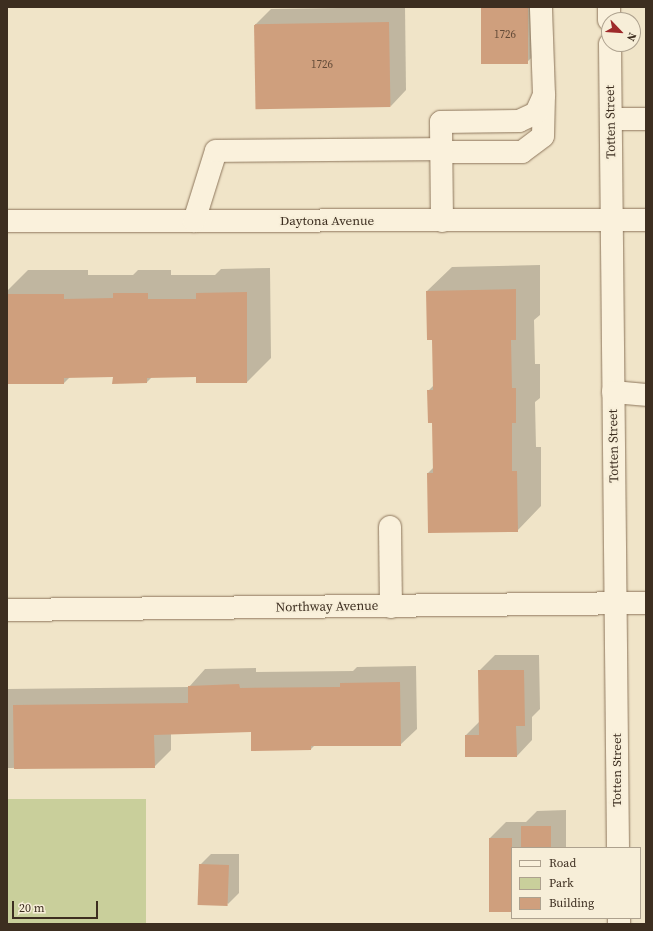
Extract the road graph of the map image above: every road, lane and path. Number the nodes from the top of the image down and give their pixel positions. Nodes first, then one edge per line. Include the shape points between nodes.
1 (541, 7) edge
2 (610, 52) edge
3 (544, 95) junction
4 (610, 119) junction
5 (646, 119) edge
6 (441, 150) junction
7 (612, 220) junction
8 (646, 220) edge
9 (7, 221) edge
10 (194, 221) junction
11 (442, 221) junction
12 (614, 392) junction
13 (646, 396) edge
14 (390, 527) dead end
15 (646, 603) edge
16 (616, 604) junction
17 (390, 607) junction
18 (7, 610) edge
19 (618, 847) edge

1 - 3 street
2 - 4 street, Totten Street
3 - 6 street via 536,113 519,121 441,122
3 - 6 street via 543,136 522,152
4 - 5 street
4 - 7 street, Totten Street
6 - 10 street via 216,151
6 - 11 street
7 - 8 street, Daytona Avenue
7 - 11 street, Daytona Avenue
7 - 12 street, Totten Street
9 - 10 street, Daytona Avenue
10 - 11 street, Daytona Avenue
12 - 13 street
12 - 16 street, Totten Street
14 - 17 street
15 - 16 street, Northway Avenue
16 - 17 street, Northway Avenue
16 - 19 street, Totten Street
17 - 18 street, Northway Avenue

